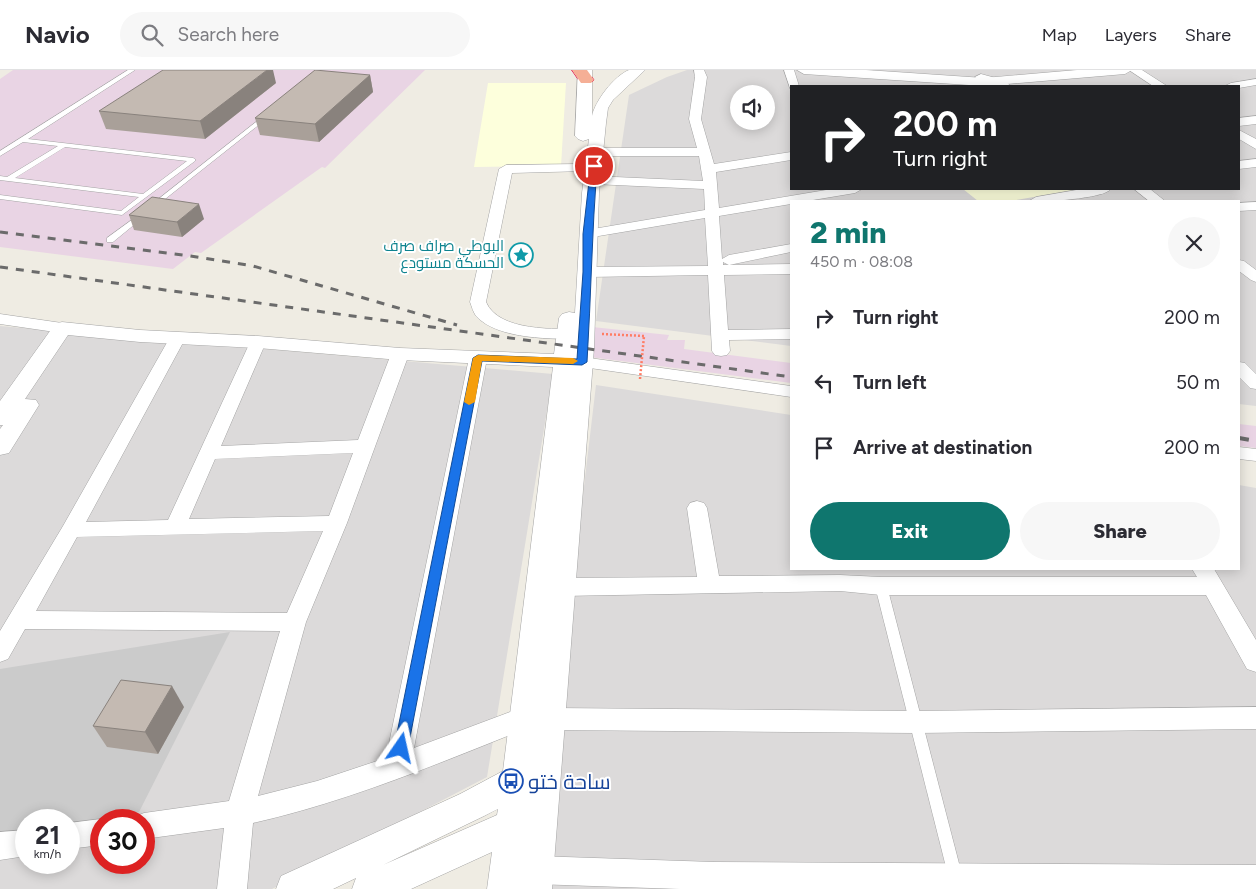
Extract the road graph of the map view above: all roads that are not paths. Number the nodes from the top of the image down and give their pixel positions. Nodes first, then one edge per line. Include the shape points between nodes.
1 (132, 70) edge
2 (638, 70) edge
3 (699, 70) edge
4 (789, 70) edge
5 (804, 70) edge
6 (863, 70) edge
7 (1061, 70) edge
8 (1125, 70) edge
9 (1134, 70) edge
10 (913, 72) edge
11 (583, 73) edge
12 (1256, 82) edge
13 (992, 83) edge
14 (794, 85) edge
15 (1159, 85) edge
16 (1238, 85) edge
17 (271, 113) edge
18 (1256, 120) edge
19 (1240, 122) edge
20 (1240, 135) edge
21 (23, 140) junction
22 (64, 145) junction
23 (1256, 145) edge
24 (704, 152) junction
25 (0, 154) edge
26 (790, 156) edge
27 (1256, 163) edge
28 (1240, 165) edge
29 (589, 167) junction
30 (709, 169) junction
31 (0, 178) edge
32 (9, 179) junction
33 (0, 184) edge
34 (710, 185) junction
35 (853, 190) edge
36 (1098, 190) edge
37 (1137, 194) edge
38 (145, 196) junction
39 (842, 196) edge
40 (0, 197) edge
41 (811, 200) edge
42 (1042, 200) edge
43 (1155, 200) edge
44 (790, 203) edge
45 (1240, 206) edge
46 (1256, 206) edge
47 (711, 213) junction
48 (588, 234) junction
49 (110, 240) dead end
50 (790, 248) edge
51 (1256, 258) edge
52 (1240, 262) edge
53 (1240, 263) edge
54 (714, 266) junction
55 (790, 269) edge
56 (588, 272) junction
57 (1240, 277) edge
58 (1256, 277) edge
59 (1256, 289) edge
60 (0, 318) edge
61 (69, 329) junction
62 (586, 334) junction
63 (790, 334) edge
64 (177, 339) junction
65 (258, 342) junction
66 (400, 354) junction
67 (478, 358) junction
68 (573, 361) junction
69 (1240, 369) edge
70 (1256, 384) edge
71 (790, 392) edge
72 (9, 408) edge
73 (0, 446) edge
74 (366, 446) junction
75 (1240, 452) edge
76 (208, 453) junction
77 (1256, 455) edge
78 (697, 508) dead end
79 (337, 523) junction
80 (175, 527) junction
81 (71, 530) junction
82 (839, 576) edge
83 (1208, 578) edge
84 (709, 585) junction
85 (881, 586) junction
86 (561, 587) junction
87 (20, 620) junction
88 (294, 622) junction
89 (0, 652) edge
90 (1256, 662) edge
91 (538, 718) junction
92 (1256, 718) edge
93 (916, 722) junction
94 (397, 767) junction
95 (532, 773) junction
96 (240, 812) junction
97 (527, 820) junction
98 (155, 824) edge
99 (15, 844) edge
100 (0, 846) edge
101 (956, 877) junction
102 (535, 880) edge
103 (715, 882) edge
104 (1251, 882) edge
105 (1126, 883) edge
106 (232, 889) edge
107 (294, 889) edge
108 (370, 889) edge
109 (505, 889) edge

1 - 21 lane
2 - 29 street via 611,92 601,106
3 - 24 street via 701,77 695,118
4 - 14 street
5 - 13 street
6 - 10 street
7 - 13 street via 1007,76
8 - 13 street
9 - 15 street
10 - 13 street
11 - 29 street
12 - 16 street
17 - 49 lane
18 - 19 street
20 - 23 street
21 - 22 lane
21 - 25 lane
22 - 32 lane
22 - 38 lane via 194,160
24 - 29 street
24 - 30 street
26 - 30 street
27 - 28 street
29 - 34 street
29 - 48 street
29 - 62 street
29 - 62 street via 506,170 478,302 485,315 509,326 536,332
30 - 34 street
31 - 32 lane
32 - 33 lane
32 - 38 lane
34 - 47 street
35 - 39 street
36 - 42 street
37 - 43 street
38 - 40 lane via 122,213
39 - 41 street
44 - 47 street
45 - 46 street
47 - 48 street
47 - 54 street
48 - 56 street
50 - 54 street
51 - 52 street
53 - 58 street
54 - 55 street
54 - 56 street
54 - 63 street via 720,343
56 - 62 street
57 - 59 street
60 - 61 street
61 - 64 street
61 - 72 street
62 - 68 street
64 - 65 street
64 - 81 street
65 - 66 street
65 - 76 street
66 - 67 street
66 - 74 street
67 - 68 street
67 - 94 street
68 - 71 street
68 - 86 street
68 - 91 street
69 - 70 street
72 - 73 street
74 - 76 street
74 - 79 street
75 - 77 street
76 - 80 street
78 - 84 street
79 - 80 street
79 - 88 street
80 - 81 street
81 - 87 street
82 - 84 street
82 - 85 street
83 - 85 street
83 - 90 street
84 - 86 street
85 - 93 lane
86 - 91 street
87 - 88 street
87 - 89 street
88 - 96 street
91 - 93 street
91 - 94 street
91 - 95 street
92 - 93 street
93 - 101 lane
94 - 96 street via 285,803
95 - 97 street
95 - 107 street
96 - 98 street
96 - 106 street
97 - 102 street
97 - 108 street
97 - 109 street
99 - 100 street
101 - 103 street
101 - 105 street
102 - 103 street
104 - 105 street

